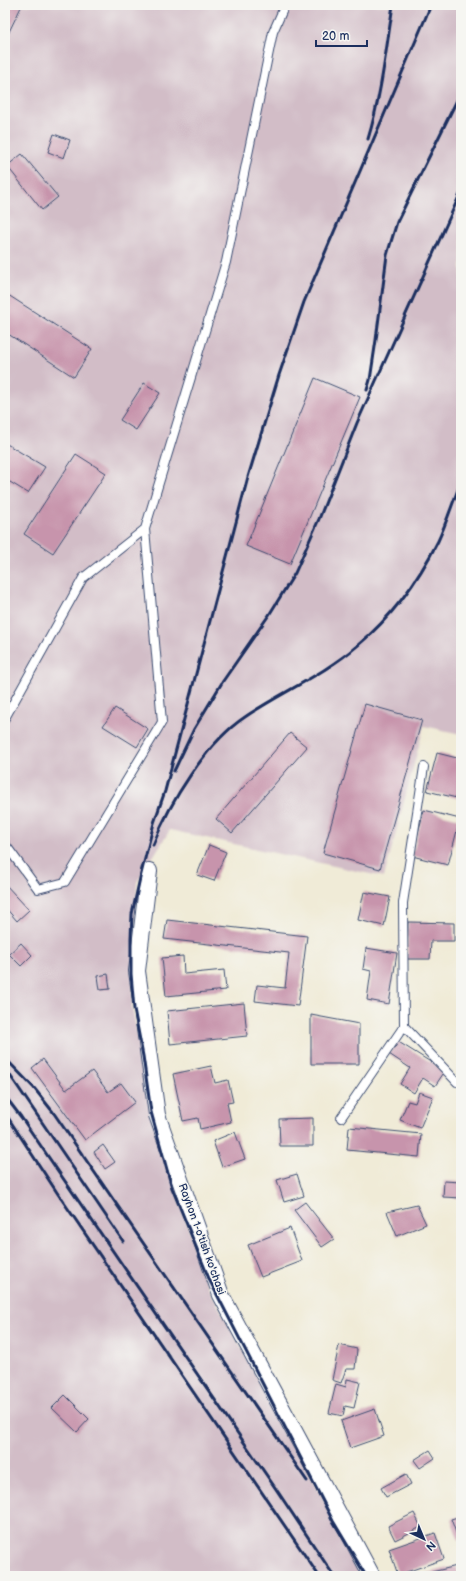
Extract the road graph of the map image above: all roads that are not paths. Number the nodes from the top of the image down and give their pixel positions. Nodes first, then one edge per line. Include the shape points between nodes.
1 (285, 5) edge
2 (145, 529) junction
3 (5, 718) edge
4 (424, 767) dead end
5 (5, 844) edge
6 (149, 871) dead end
7 (404, 1026) junction
8 (461, 1083) edge
9 (340, 1118) dead end
10 (372, 1576) edge

1 - 2 lane via 273,32 226,262
2 - 3 lane via 83,578
2 - 5 lane via 162,722 65,882 38,889
4 - 7 lane via 403,903
6 - 10 street, Rayhon 1-o'tish ko'chasi via 137,971 157,1115 221,1295
7 - 8 lane via 457,1082
7 - 9 lane

